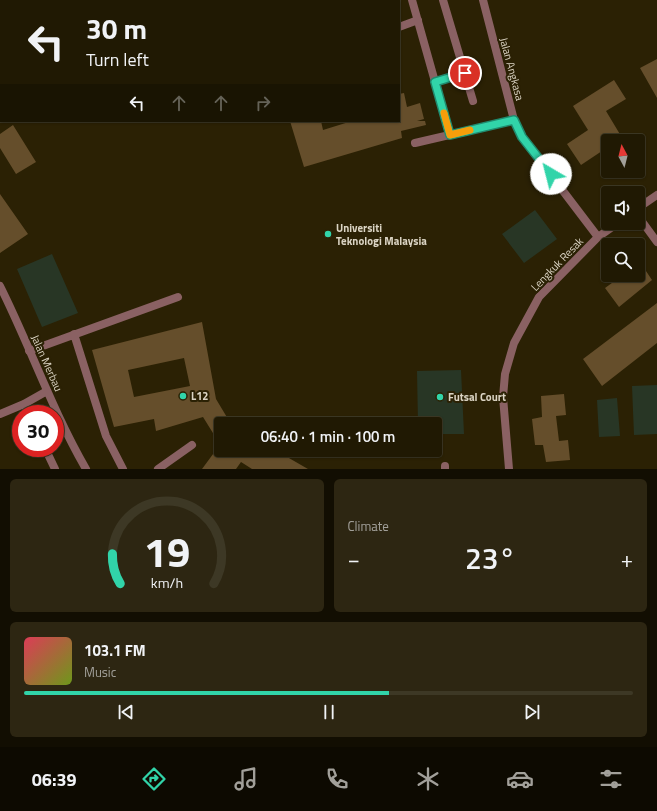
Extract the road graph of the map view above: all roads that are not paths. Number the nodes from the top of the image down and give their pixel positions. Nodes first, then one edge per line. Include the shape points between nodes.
1 (412, 0) edge
2 (443, 0) edge
3 (483, 0) edge
4 (418, 20) junction
5 (400, 26) edge
6 (465, 73) junction
7 (435, 82) junction
8 (473, 101) dead end
9 (514, 120) junction
10 (450, 135) junction
11 (415, 143) dead end
12 (657, 195) edge
13 (645, 203) edge
14 (645, 226) edge
15 (608, 230) edge
16 (598, 237) junction
17 (657, 242) edge
18 (0, 286) edge
19 (178, 297) dead end
20 (74, 334) junction
21 (29, 351) junction
22 (47, 391) junction
23 (24, 404) joint
24 (0, 414) edge
25 (192, 445) dead end
26 (50, 457) edge
27 (56, 469) edge
28 (86, 469) edge
29 (124, 469) edge
30 (158, 469) edge
31 (509, 469) edge

1 - 4 street
2 - 6 street
3 - 9 street, Jalan Angkasa
4 - 5 street
4 - 7 street
6 - 7 street
6 - 8 street
7 - 10 street
9 - 10 street
9 - 16 street, Jalan Angkasa via 522,137
10 - 11 street
12 - 13 street
14 - 17 street
15 - 16 street, Lengkuk Resak
16 - 31 street, Lengkuk Resak via 539,297 514,343 505,374 503,397
18 - 21 street, Jalan Merbau
19 - 20 street
20 - 21 street
20 - 29 street via 106,436
21 - 22 street, Jalan Merbau
22 - 23 street
22 - 28 street, Jalan Merbau
23 - 24 street
25 - 30 street
26 - 27 street

